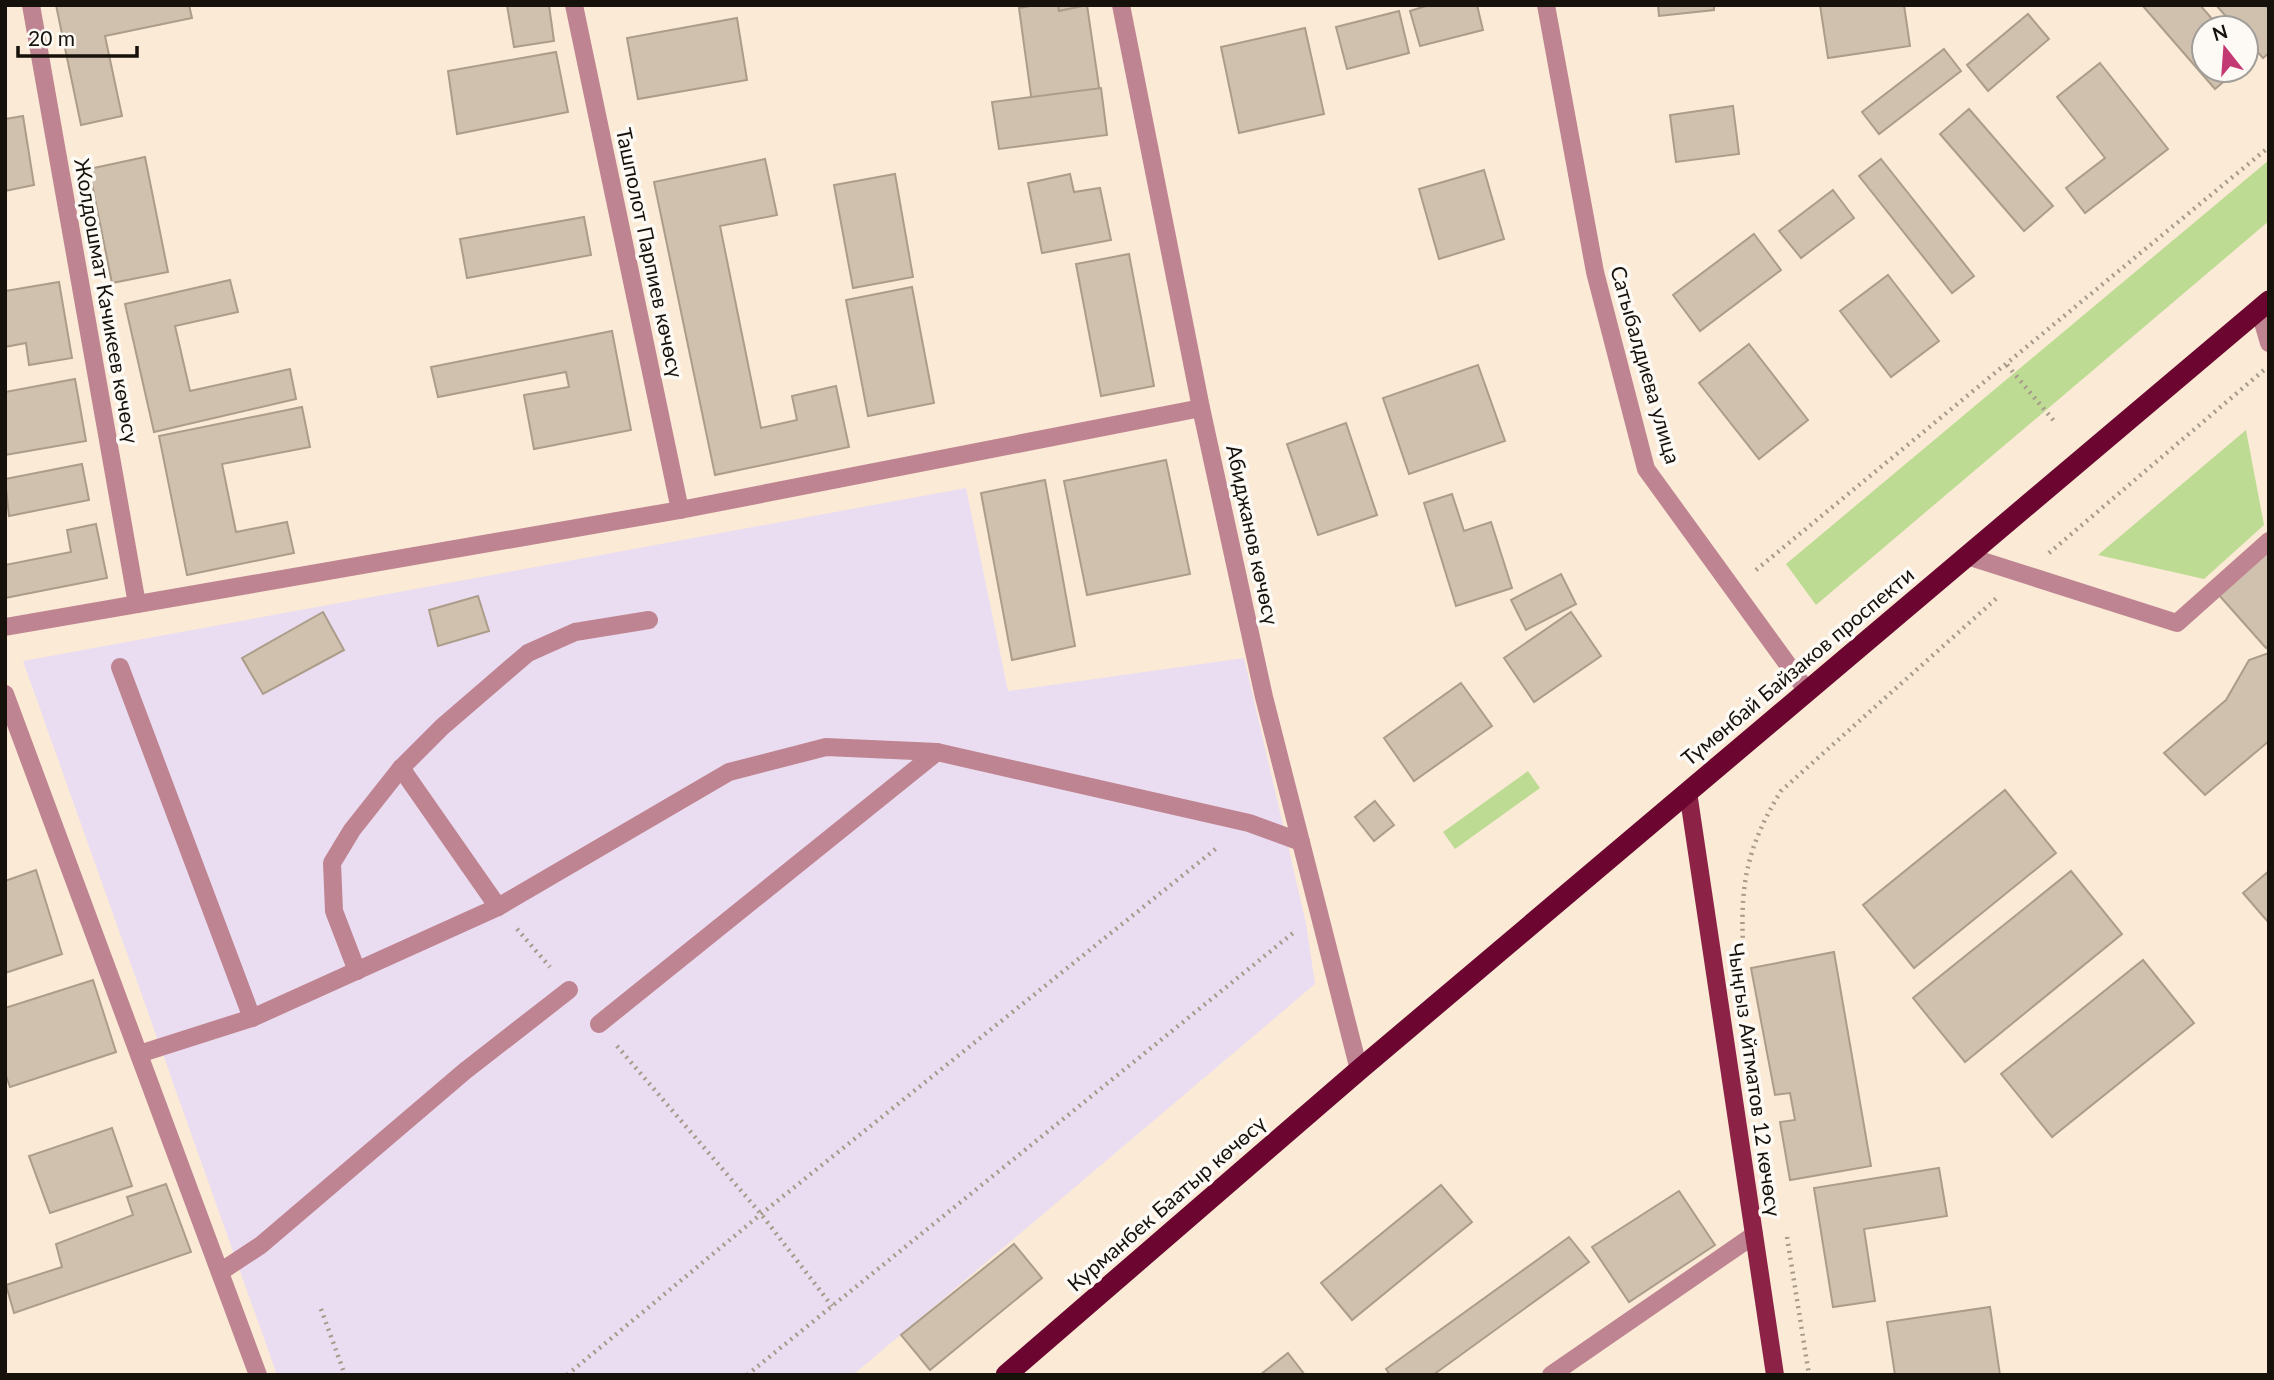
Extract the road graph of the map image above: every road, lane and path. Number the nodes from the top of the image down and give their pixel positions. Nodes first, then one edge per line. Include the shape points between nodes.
1 (31, 5) edge
2 (575, 5) edge
3 (1122, 5) edge
4 (1546, 5) edge
5 (2269, 147) edge
6 (2264, 305) edge
7 (2269, 342) edge
8 (2007, 365) junction
9 (2269, 367) edge
10 (1201, 408) junction
11 (2054, 421) dead end
12 (680, 510) junction
13 (2269, 541) edge
14 (1967, 556) junction
15 (2024, 574) junction
16 (1733, 588) junction
17 (137, 604) junction
18 (649, 620) dead end
19 (5, 627) edge
20 (121, 667) dead end
21 (1807, 691) junction
22 (5, 694) edge
23 (937, 752) junction
24 (401, 768) junction
25 (1688, 792) junction
26 (1249, 823) junction
27 (1301, 842) junction
28 (498, 907) junction
29 (1295, 931) dead end
30 (1744, 954) dead end
31 (357, 971) junction
32 (569, 990) joint
33 (253, 1018) junction
34 (599, 1024) joint
35 (139, 1054) junction
36 (1359, 1070) junction
37 (761, 1214) junction
38 (1785, 1225) dead end
39 (1754, 1236) junction
40 (220, 1272) junction
41 (832, 1306) junction
42 (321, 1309) dead end
43 (258, 1375) edge
44 (345, 1375) edge
45 (567, 1375) edge
46 (747, 1375) edge
47 (1006, 1375) edge
48 (1551, 1375) edge
49 (1775, 1375) edge
50 (1809, 1375) edge

1 - 17 street, Жолдошмат Качикеев көчөсү
2 - 12 street, Ташполот Парпиев көчөсү
3 - 10 street, Абиджанов көчөсү
4 - 16 street, Сатыбалдиева улица via 1595,272 1646,469
5 - 8 path
6 - 7 street
6 - 14 highway, Түмөнбай Байзаков проспекти
8 - 11 path
8 - 16 path
9 - 15 path
10 - 12 street
10 - 27 street, Абиджанов көчөсү
12 - 17 street
13 - 15 street via 2177,624
14 - 15 street
14 - 21 highway, Түмөнбай Байзаков проспекти
15 - 30 path via 1781,791 1758,828 1747,867 1741,908
16 - 21 street, Сатыбалдиева улица
17 - 19 street
18 - 24 street via 575,632 528,653
20 - 33 street
21 - 25 highway, Түмөнбай Байзаков проспекти
22 - 35 street
23 - 26 street
23 - 28 street via 826,747 729,772
23 - 34 street
24 - 28 street
24 - 31 street via 332,863 334,911
25 - 36 highway, Түмөнбай Байзаков проспекти
25 - 39 main road, Чыңгыз Айтматов 12 көчөсү
26 - 27 street
26 - 37 path
27 - 36 street, Абиджанов көчөсү
28 - 31 street
28 - 32 path
29 - 41 path
31 - 33 street
32 - 40 street via 465,1071 261,1245
33 - 35 street
34 - 37 path
35 - 40 street
36 - 47 highway, Курманбек Баатыр көчөсү
37 - 41 path
37 - 45 path
38 - 50 path
39 - 48 street
39 - 49 main road, Чыңгыз Айтматов 12 көчөсү
40 - 43 street
41 - 46 path
42 - 44 path

